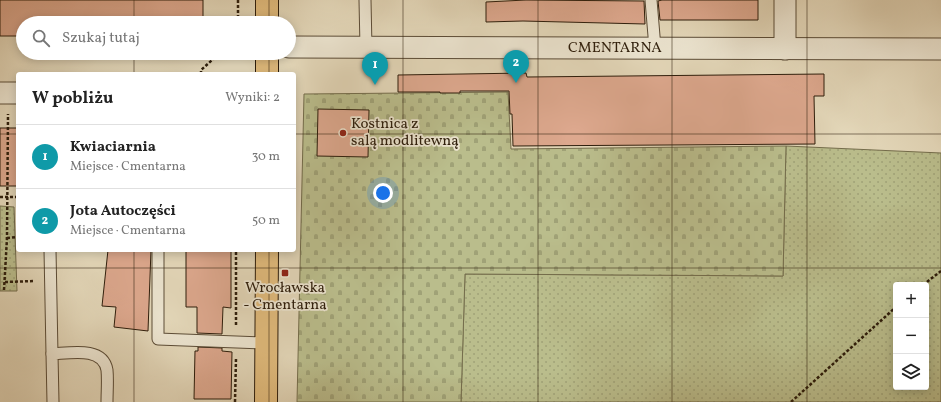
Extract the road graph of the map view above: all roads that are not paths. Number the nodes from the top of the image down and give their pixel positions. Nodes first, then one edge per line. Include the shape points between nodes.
1 (267, 0) edge
2 (365, 0) edge
3 (652, 0) edge
4 (785, 0) edge
5 (267, 16) edge
6 (296, 47) edge
7 (366, 48) junction
8 (655, 48) junction
9 (785, 49) junction
10 (941, 49) edge
11 (267, 60) edge
12 (267, 72) edge
13 (0, 93) edge
14 (16, 93) edge
15 (50, 252) edge
16 (158, 252) edge
17 (267, 252) edge
18 (266, 343) junction
19 (52, 354) junction
20 (53, 402) edge
21 (107, 402) edge
22 (266, 402) edge

1 - 5 main road
2 - 7 lane
3 - 8 lane
4 - 9 street
6 - 7 street, CMENTARNA
7 - 8 street, CMENTARNA
8 - 9 street, CMENTARNA
9 - 10 street, CMENTARNA
11 - 12 main road
13 - 14 street
15 - 19 lane
16 - 18 lane via 158,339
17 - 18 main road
18 - 22 main road
19 - 20 lane
19 - 21 lane via 86,353 96,355 103,361 106,370

